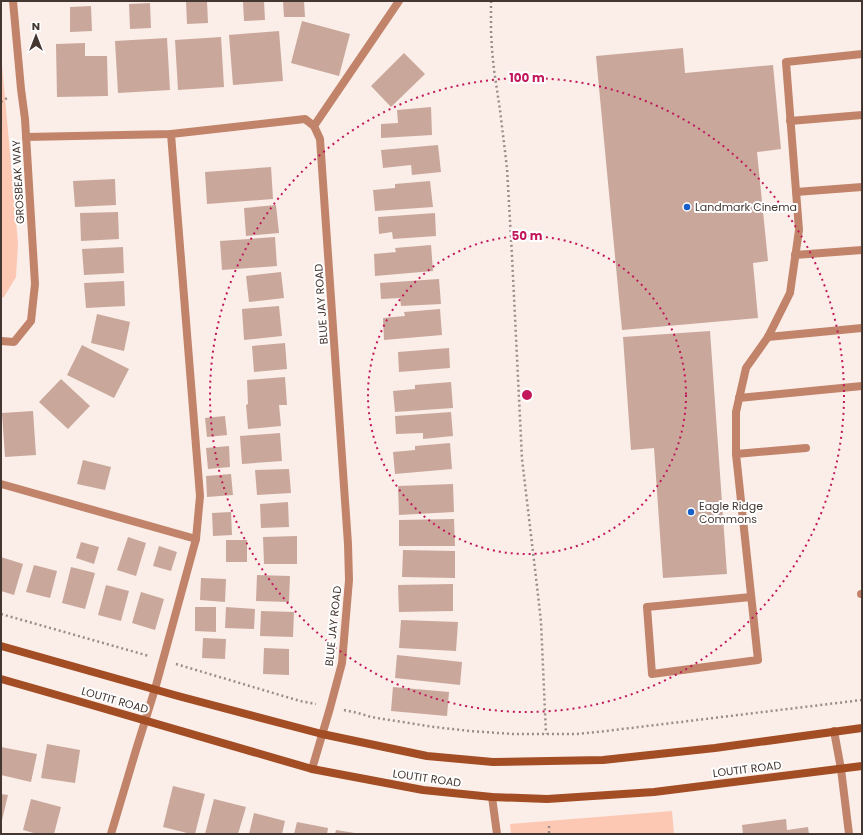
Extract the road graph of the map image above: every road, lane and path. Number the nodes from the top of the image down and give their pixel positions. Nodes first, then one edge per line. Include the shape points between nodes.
1 (13, 1) edge
2 (399, 1) edge
3 (491, 1) edge
4 (862, 54) edge
5 (862, 115) edge
6 (790, 121) junction
7 (314, 126) junction
8 (171, 134) junction
9 (26, 137) junction
10 (862, 187) edge
11 (796, 192) junction
12 (862, 250) edge
13 (795, 255) junction
14 (862, 328) edge
15 (768, 337) junction
16 (1, 341) edge
17 (862, 386) edge
18 (739, 398) junction
19 (806, 448) dead end
20 (736, 454) junction
21 (1, 484) edge
22 (196, 538) junction
23 (751, 597) junction
24 (1, 646) edge
25 (1, 679) edge
26 (155, 689) junction
27 (862, 700) edge
28 (358, 713) dead end
29 (145, 720) junction
30 (862, 728) edge
31 (834, 731) junction
32 (322, 734) junction
33 (546, 734) junction
34 (862, 766) edge
35 (312, 769) junction
36 (841, 769) junction
37 (492, 797) junction
38 (549, 826) dead end
39 (111, 834) edge
40 (496, 834) edge
41 (549, 834) edge
42 (849, 834) edge

1 - 9 street, GROSBEAK WAY
2 - 7 street
3 - 33 path via 492,50 508,184 522,459 537,586
4 - 6 street via 786,62
5 - 6 street
6 - 11 street
7 - 8 street via 305,119
7 - 32 street, BLUE JAY ROAD via 320,139 349,580 342,663
8 - 9 street
8 - 22 street via 200,496
9 - 16 street, GROSBEAK WAY via 35,284 31,321 14,342
10 - 11 street
11 - 13 street via 799,230
12 - 13 street
13 - 15 street via 790,293
14 - 15 street
15 - 18 street via 746,368
17 - 18 street
18 - 20 street via 736,412
19 - 20 street
20 - 23 street
21 - 22 street
22 - 26 street
23 - 23 street via 758,660 652,674 647,607
24 - 26 street, LOUTIT ROAD
25 - 29 street, LOUTIT ROAD
26 - 29 street
26 - 32 street, LOUTIT ROAD
27 - 33 path via 606,732
28 - 33 path via 470,732
29 - 35 street, LOUTIT ROAD
29 - 39 street
30 - 31 street, LOUTIT ROAD
31 - 32 street, LOUTIT ROAD via 715,748 603,760 493,762 427,756
31 - 36 street
32 - 35 street, BLUE JAY ROAD
34 - 36 street, LOUTIT ROAD
35 - 37 street, LOUTIT ROAD via 423,790
36 - 37 street, LOUTIT ROAD via 647,792 547,799
36 - 42 street
37 - 40 street
38 - 41 path

